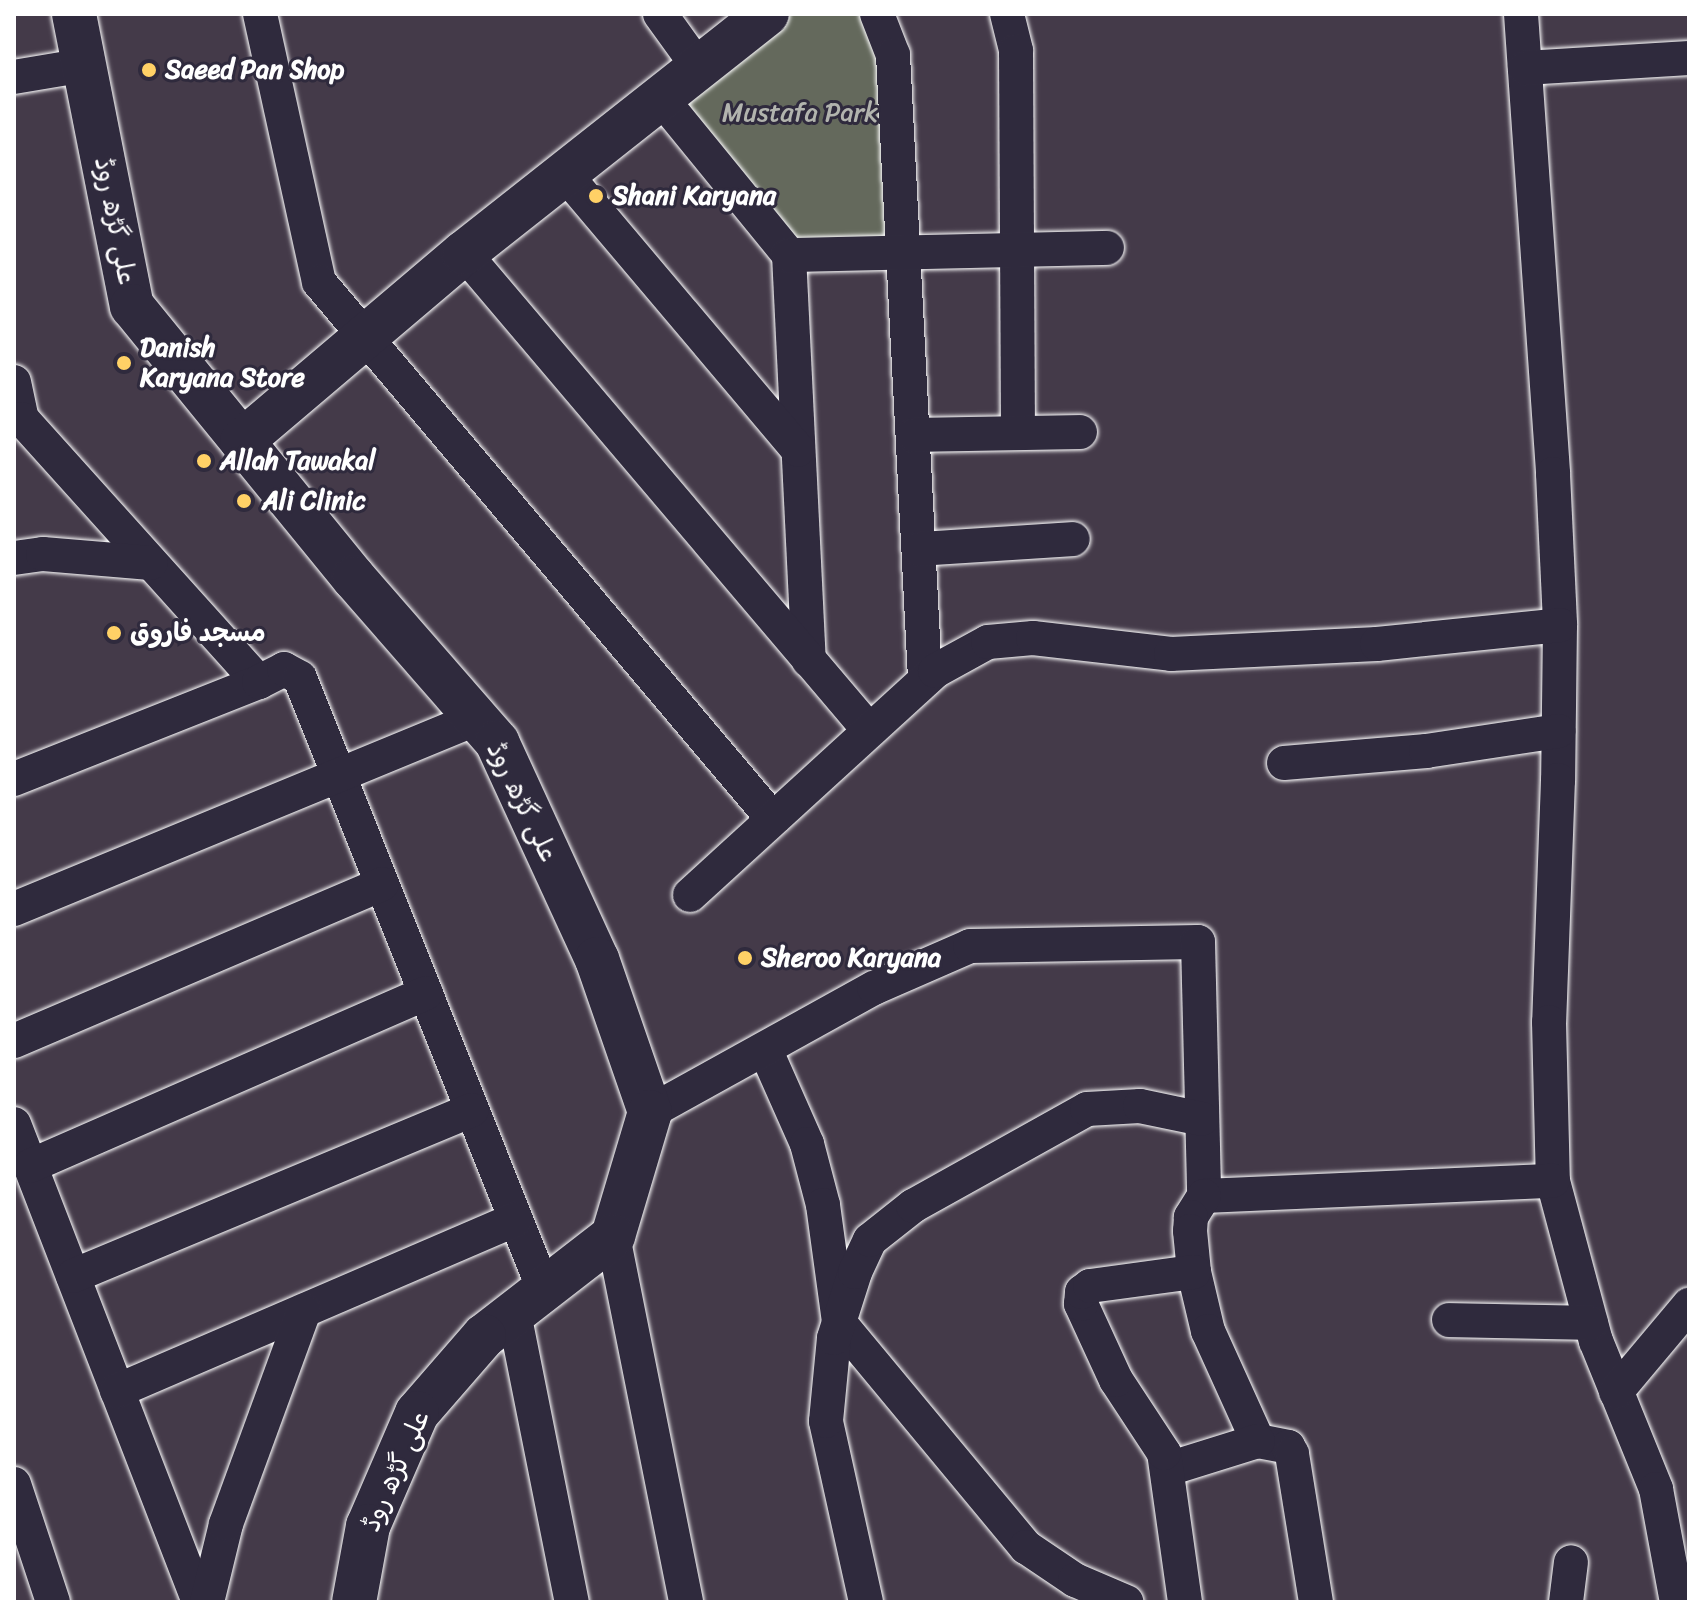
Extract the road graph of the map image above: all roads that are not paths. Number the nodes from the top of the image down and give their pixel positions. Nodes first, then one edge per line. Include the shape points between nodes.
1 (74, 14) edge
2 (260, 14) edge
3 (660, 14) edge
4 (767, 14) edge
5 (877, 14) edge
6 (1007, 14) edge
7 (1521, 14) edge
8 (1689, 58) edge
9 (85, 65) junction
10 (699, 68) junction
11 (1525, 68) junction
12 (14, 77) edge
13 (661, 98) junction
14 (565, 174) junction
15 (1107, 248) dead end
16 (1017, 250) junction
17 (906, 252) junction
18 (464, 253) junction
19 (789, 255) junction
20 (366, 336) junction
21 (14, 382) edge
22 (1080, 432) dead end
23 (1018, 433) junction
24 (914, 435) junction
25 (242, 441) junction
26 (27, 442) edge
27 (798, 450) junction
28 (1073, 539) dead end
29 (919, 549) junction
30 (14, 558) edge
31 (151, 563) junction
32 (1560, 625) junction
33 (809, 661) junction
34 (925, 679) junction
35 (259, 682) junction
36 (476, 719) junction
37 (869, 730) junction
38 (1559, 731) junction
39 (1284, 763) dead end
40 (339, 776) junction
41 (14, 779) edge
42 (773, 819) junction
43 (382, 884) junction
44 (690, 895) dead end
45 (14, 909) edge
46 (426, 993) junction
47 (14, 1041) edge
48 (765, 1049) junction
49 (472, 1110) junction
50 (650, 1112) junction
51 (1202, 1119) junction
52 (14, 1124) edge
53 (30, 1166) junction
54 (1553, 1181) junction
55 (1204, 1196) junction
56 (516, 1219) junction
57 (613, 1236) junction
58 (1194, 1272) junction
59 (73, 1276) junction
60 (529, 1302) junction
61 (1689, 1305) edge
62 (304, 1311) junction
63 (1449, 1320) dead end
64 (839, 1322) junction
65 (1591, 1323) junction
66 (117, 1391) junction
67 (1616, 1392) junction
68 (1258, 1441) junction
69 (1168, 1469) junction
70 (14, 1484) edge
71 (1571, 1562) dead end
72 (53, 1602) edge
73 (199, 1602) edge
74 (207, 1602) edge
75 (354, 1602) edge
76 (572, 1602) edge
77 (686, 1602) edge
78 (866, 1602) edge
79 (1126, 1602) edge
80 (1185, 1602) edge
81 (1316, 1602) edge
82 (1566, 1602) edge
83 (1677, 1602) edge

1 - 9 main road, علی گڑھ روڈ
2 - 20 street via 319,282
3 - 10 street
4 - 10 main road
5 - 17 street via 893,55
6 - 16 street via 1016,51
7 - 11 street
8 - 11 street
9 - 12 street
9 - 25 main road, علی گڑھ روڈ via 132,306
10 - 13 main road
11 - 32 street
13 - 14 main road
13 - 19 street
14 - 18 main road
14 - 27 street
15 - 16 street
16 - 17 street
16 - 23 street
17 - 19 street
17 - 24 street
18 - 20 main road
18 - 33 street
19 - 27 street
20 - 25 main road
20 - 42 street
21 - 26 street
22 - 23 street
23 - 24 street
24 - 29 street
25 - 36 main road, علی گڑھ روڈ
26 - 31 street
27 - 33 street
28 - 29 street
29 - 34 street
30 - 31 street via 43,554
31 - 35 street
32 - 34 street via 1377,644 1171,654 1033,638 988,642
32 - 38 street
33 - 37 street
34 - 37 street
35 - 40 street via 284,669 300,678
35 - 41 street
36 - 40 street
36 - 50 main road, علی گڑھ روڈ via 497,742 597,959
37 - 42 street
38 - 39 street via 1426,751
38 - 54 street via 1549,1022
40 - 43 street
40 - 45 street
42 - 44 street
43 - 46 street
43 - 47 street
46 - 49 street
46 - 53 street
48 - 50 street
48 - 51 street via 874,988 970,946 1198,942
48 - 64 street via 811,1159 823,1205
49 - 56 street
49 - 59 street
50 - 57 main road
51 - 55 street
51 - 64 street via 1140,1106 1087,1109 986,1163 913,1206 870,1240
52 - 53 street
53 - 59 street
54 - 55 street
54 - 65 street
55 - 58 street via 1191,1217
56 - 60 street
56 - 62 street
57 - 60 main road, علی گڑھ روڈ
57 - 77 street
58 - 68 street via 1208,1331
58 - 69 street via 1090,1286 1082,1292 1081,1304 1116,1380 1153,1433
59 - 66 street
60 - 75 main road, علی گڑھ روڈ via 484,1336 417,1413 368,1526
60 - 76 street
61 - 67 street
62 - 66 street
62 - 74 street via 226,1524
63 - 65 street
64 - 78 street via 826,1421
64 - 79 street via 1026,1547 1075,1580
65 - 67 street
66 - 73 street
67 - 83 street via 1656,1489
68 - 69 street
68 - 81 street via 1288,1447 1292,1454
69 - 80 street
70 - 72 street
71 - 82 street

